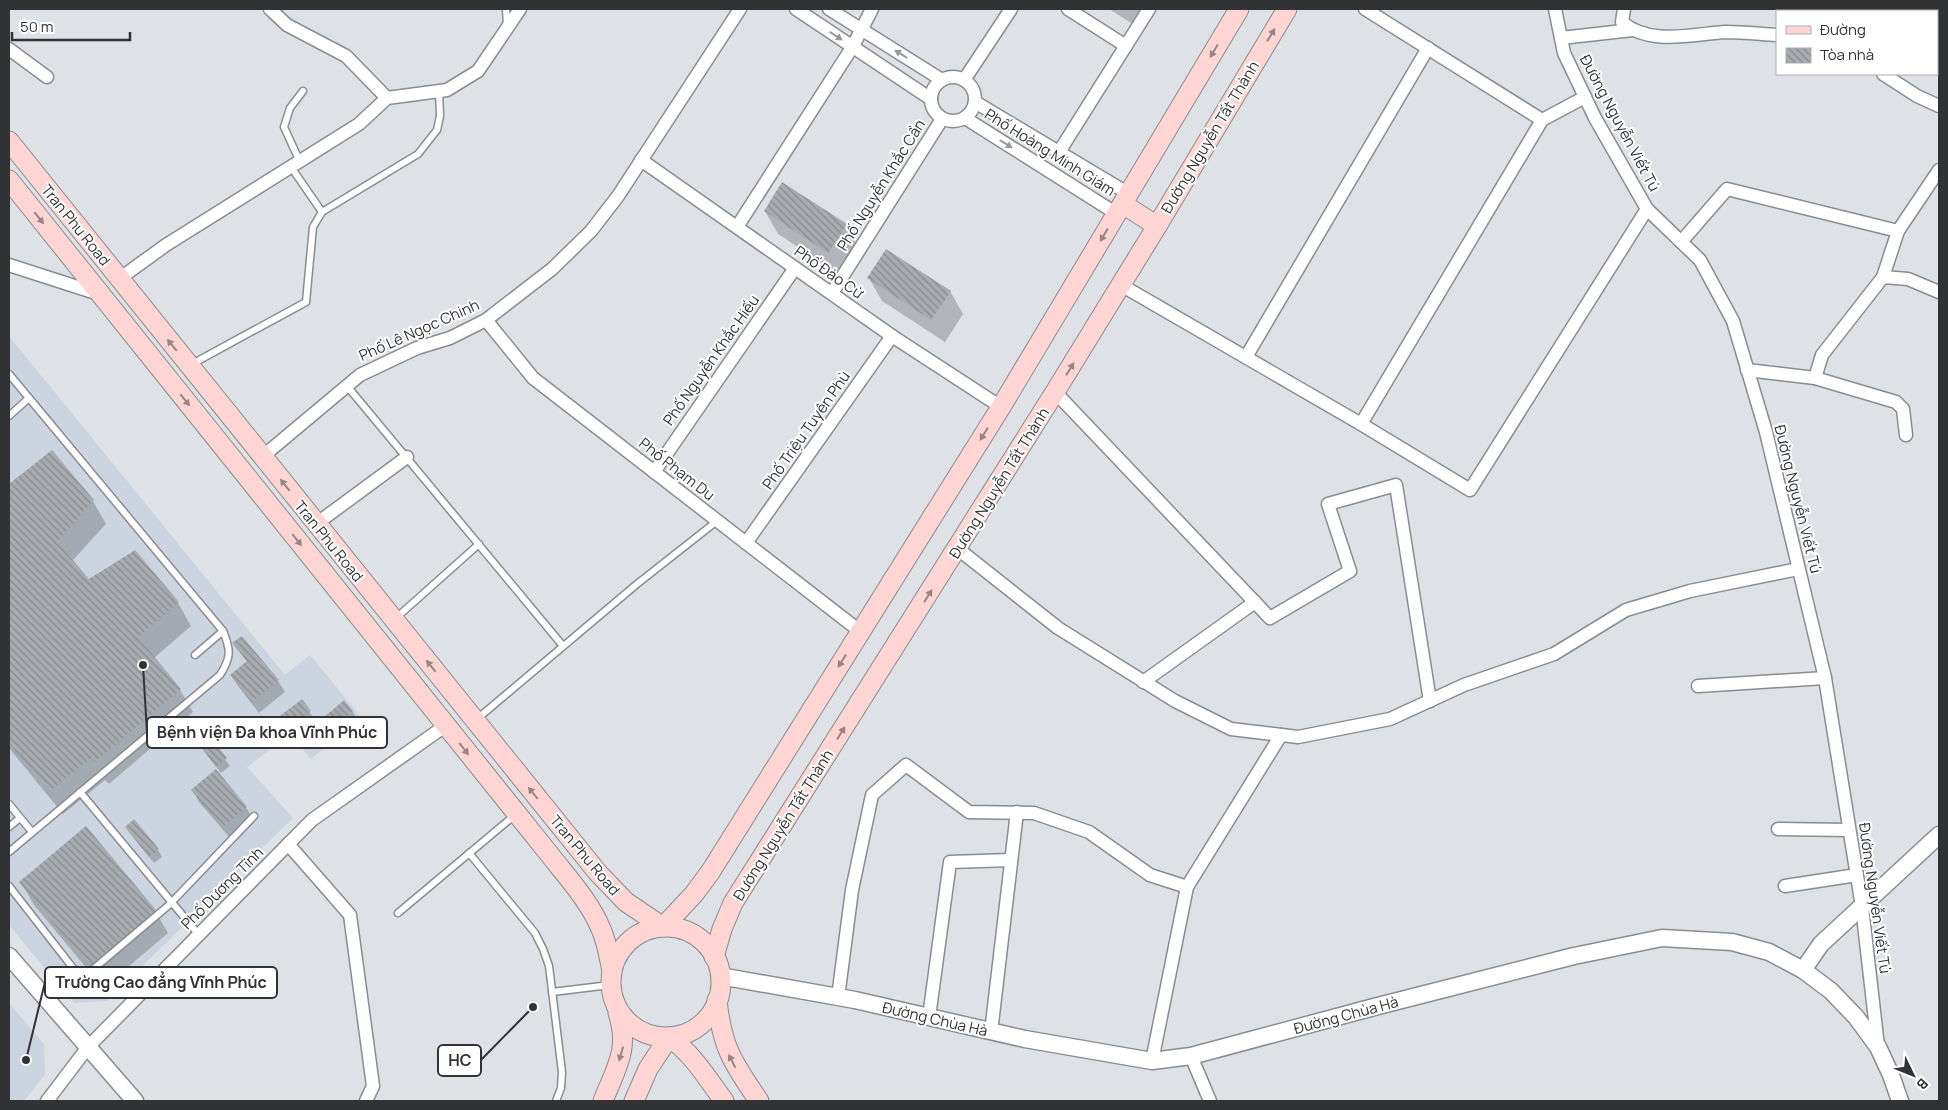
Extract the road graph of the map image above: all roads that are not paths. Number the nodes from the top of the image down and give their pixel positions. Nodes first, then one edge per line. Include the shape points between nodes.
1 (270, 9) edge
2 (506, 9) edge
3 (520, 9) edge
4 (740, 9) edge
5 (796, 9) edge
6 (829, 9) edge
7 (872, 9) edge
8 (1011, 9) edge
9 (1068, 9) edge
10 (1149, 9) edge
11 (1239, 9) edge
12 (1286, 9) edge
13 (1365, 9) edge
14 (1554, 9) edge
15 (1624, 9) edge
16 (860, 29) junction
17 (507, 30) junction
18 (1632, 30) junction
19 (1776, 35) edge
20 (1561, 38) junction
21 (853, 46) junction
22 (1126, 46) junction
23 (1428, 48) junction
24 (9, 49) edge
25 (1885, 75) edge
26 (47, 77) dead end
27 (942, 80) junction
28 (964, 80) junction
29 (303, 91) dead end
30 (439, 91) junction
31 (1585, 96) junction
32 (388, 98) junction
33 (931, 99) junction
34 (975, 102) junction
35 (1939, 106) edge
36 (965, 118) junction
37 (942, 119) junction
38 (1542, 120) junction
39 (9, 141) edge
40 (1059, 152) junction
41 (642, 160) junction
42 (296, 165) junction
43 (1939, 170) edge
44 (9, 180) edge
45 (1123, 204) junction
46 (1647, 209) junction
47 (322, 212) junction
48 (1157, 226) junction
49 (737, 227) junction
50 (1898, 231) junction
51 (1681, 242) junction
52 (9, 265) edge
53 (795, 268) junction
54 (1883, 277) junction
55 (119, 279) junction
56 (1121, 285) junction
57 (1939, 292) edge
58 (99, 294) junction
59 (832, 294) junction
60 (486, 320) junction
61 (892, 336) junction
62 (1246, 357) junction
63 (189, 366) junction
64 (1747, 370) junction
65 (9, 375) edge
66 (1814, 378) junction
67 (347, 386) junction
68 (1055, 392) junction
69 (29, 398) junction
70 (1000, 407) junction
71 (9, 416) edge
72 (1361, 424) junction
73 (1906, 434) dead end
74 (262, 457) junction
75 (407, 457) junction
76 (654, 472) junction
77 (717, 520) junction
78 (316, 524) junction
79 (479, 544) junction
80 (746, 544) junction
81 (958, 549) junction
82 (1798, 569) junction
83 (1255, 602) junction
84 (394, 620) junction
85 (223, 631) junction
86 (861, 632) junction
87 (563, 646) junction
88 (195, 655) dead end
89 (1825, 678) junction
90 (1144, 682) junction
91 (1698, 686) dead end
92 (1430, 701) junction
93 (475, 721) junction
94 (445, 726) junction
95 (1281, 735) junction
96 (80, 792) junction
97 (9, 804) edge
98 (1017, 812) junction
99 (516, 814) junction
100 (254, 816) dead end
101 (20, 818) junction
102 (9, 827) edge
103 (1778, 829) dead end
104 (1849, 830) junction
105 (32, 832) junction
106 (1939, 835) edge
107 (288, 844) junction
108 (9, 852) edge
109 (469, 853) junction
110 (1012, 860) junction
111 (1857, 875) junction
112 (9, 886) edge
113 (1786, 886) dead end
114 (1187, 887) junction
115 (171, 902) junction
116 (1862, 907) junction
117 (398, 913) dead end
118 (663, 928) junction
119 (199, 935) junction
120 (9, 956) edge
121 (714, 957) junction
122 (1803, 970) junction
123 (720, 976) junction
124 (611, 978) junction
125 (552, 992) junction
126 (838, 997) junction
127 (717, 1000) junction
128 (616, 1007) junction
129 (929, 1017) junction
130 (991, 1032) junction
131 (669, 1037) junction
132 (88, 1047) junction
133 (1878, 1047) junction
134 (1191, 1056) junction
135 (1152, 1061) junction
136 (47, 1101) edge
137 (135, 1101) edge
138 (366, 1101) edge
139 (556, 1101) edge
140 (603, 1101) edge
141 (634, 1101) edge
142 (724, 1101) edge
143 (759, 1101) edge
144 (1210, 1101) edge
145 (1900, 1101) edge

1 - 32 street via 287,24 346,56
2 - 17 lane
3 - 17 street
4 - 41 street, Phố Lê Ngọc Chinh
5 -> 21 street
6 - 16 street
7 - 16 street
8 - 28 street
9 - 22 street
10 - 22 street
11 -> 45 main road
48 -> 12 main road, Đường Nguyễn Tất Thành
13 - 23 street
14 - 20 street, Đường Nguyễn Viết Tú
15 - 18 street via 1622,22
16 - 21 street
27 -> 16 street
17 - 30 street via 478,71
18 - 19 street via 1655,36 1728,32
18 - 20 street
20 - 31 street, Đường Nguyễn Viết Tú via 1564,53
21 - 33 street
21 - 49 street
22 - 40 street
23 - 38 street
23 - 62 street
24 - 26 street
25 - 35 street
27 - 28 street via 951,77
27 - 33 street via 935,86
28 - 34 street via 974,90
29 - 42 lane via 290,108 284,127
30 - 32 street
30 - 47 lane via 437,130 418,154
31 - 38 street
31 - 46 street, Đường Nguyễn Viết Tú
32 - 42 street via 359,124
33 - 37 street via 935,113
34 - 36 street
34 - 40 street, Phố Hoàng Minh Giám
36 - 37 street via 951,122
36 -> 45 street, Phố Hoàng Minh Giám
37 - 59 street, Phố Nguyễn Khắc Cần
38 - 72 street
39 - 55 main road, Tran Phu Road
40 - 45 street, Phố Hoàng Minh Giám
41 - 49 street, Phố Đào Cừ
41 - 60 street, Phố Lê Ngọc Chinh via 591,231 552,268
42 - 47 lane
42 - 55 street via 166,245
43 - 50 street
44 -> 58 main road, Tran Phu Road
45 - 48 main road
45 -> 70 main road
46 - 51 street, Đường Nguyễn Viết Tú
46 - 72 street via 1470,490
47 - 63 lane via 313,227 306,302
48 - 56 main road, Đường Nguyễn Tất Thành
49 - 53 street, Phố Đào Cừ
50 - 51 street via 1727,189
50 - 54 street
51 - 64 street, Đường Nguyễn Viết Tú via 1700,260 1732,321
52 - 58 street
53 - 59 street, Phố Đào Cừ
53 - 76 street, Phố Nguyễn Khắc Hiếu
54 - 57 street via 1908,279
54 - 66 street via 1822,355
55 - 58 main road
63 -> 55 main road, Tran Phu Road
56 - 62 street
68 -> 56 main road, Đường Nguyễn Tất Thành
58 -> 94 main road, Tran Phu Road
59 - 61 street, Phố Đào Cừ
60 - 67 street, Phố Lê Ngọc Chinh via 450,338 390,360 360,375
60 - 76 street, Phố Phạm Du via 533,378
61 - 70 street, Phố Đào Cừ
61 - 80 street, Phố Triệu Tuyên Phù
62 - 72 street
63 - 74 main road, Tran Phu Road
64 - 66 street
64 - 82 street, Đường Nguyễn Viết Tú via 1766,432
65 - 69 lane
66 - 73 street via 1896,402 1903,409
67 - 74 street, Phố Lê Ngọc Chinh
67 - 75 lane
68 - 81 main road, Đường Nguyễn Tất Thành
68 - 83 street
69 - 71 lane
69 - 85 lane
70 -> 86 main road
78 -> 74 main road, Tran Phu Road
75 - 78 street
75 - 79 lane
76 - 77 street, Phố Phạm Du
77 - 80 street, Phố Phạm Du
77 - 87 lane
78 - 84 main road, Tran Phu Road
79 - 84 lane
79 - 87 lane
80 - 86 street, Phố Phạm Du
81 - 90 street via 1058,628
121 -> 81 main road, Đường Nguyễn Tất Thành via 733,903
82 - 89 street, Đường Nguyễn Viết Tú
82 - 92 street via 1690,591 1626,610 1554,654 1464,685
83 - 90 street
83 - 92 street via 1270,618 1350,571 1328,504 1396,485
93 -> 84 main road, Tran Phu Road
85 - 88 lane
85 - 96 lane via 230,646 228,662 220,675
86 -> 118 main road via 711,871
87 - 93 lane
89 - 91 street
89 - 104 street, Đường Nguyễn Viết Tú
90 - 95 street via 1231,729
92 - 95 street via 1390,719 1298,737
118 -> 93 main road, Tran Phu Road via 626,902 598,874
94 -> 99 main road, Tran Phu Road
94 - 107 street, Phố Dương Tĩnh via 312,820
95 - 114 street
96 - 105 lane
96 - 115 lane
97 - 101 lane
98 - 110 street
98 - 114 street via 1034,813 1089,832 1150,875
98 - 126 street via 969,812 906,765 872,795 852,890
99 - 109 lane
99 - 124 main road, Tran Phu Road via 591,910 604,936
100 - 115 lane
101 - 102 lane
101 - 105 lane
103 - 104 street
104 - 111 street, Đường Nguyễn Viết Tú
105 - 108 lane
106 - 116 street
107 - 119 street, Phố Dương Tĩnh
107 - 138 street via 350,915 373,1086
109 - 117 lane
109 - 125 lane via 535,933 549,966
110 - 129 street via 950,862
110 - 130 street
111 - 113 street
111 - 116 street, Đường Nguyễn Viết Tú
112 - 115 lane via 73,968 82,974 91,971
114 - 135 street
115 - 119 lane
116 - 122 street via 1821,944
116 - 133 street, Đường Nguyễn Viết Tú
118 - 121 main road via 693,934
118 - 124 main road via 645,931 630,941 618,954
119 - 132 street, Phố Dương Tĩnh
120 - 132 street
121 - 123 main road
122 - 133 street, Đường Chùa Hà via 1831,990
122 - 134 street, Đường Chùa Hà via 1769,952 1732,942 1662,938 1555,961
123 - 126 street, Đường Chùa Hà
123 - 127 main road
124 - 125 lane
124 - 128 main road
125 - 139 lane via 562,1072
126 - 129 street, Đường Chùa Hà
127 - 131 main road via 710,1015 698,1026 685,1034
143 -> 127 main road via 726,1048
128 - 131 main road via 638,1030 653,1036
128 -> 140 main road via 622,1026 623,1049
129 - 130 street, Đường Chùa Hà
130 - 135 street, Đường Chùa Hà
131 - 141 main road via 648,1069
131 - 142 main road via 692,1058
132 - 136 street, Phố Dương Tĩnh
132 - 137 street
133 - 145 street, Đường Chùa Hà
134 - 135 street, Đường Chùa Hà
134 - 144 street

